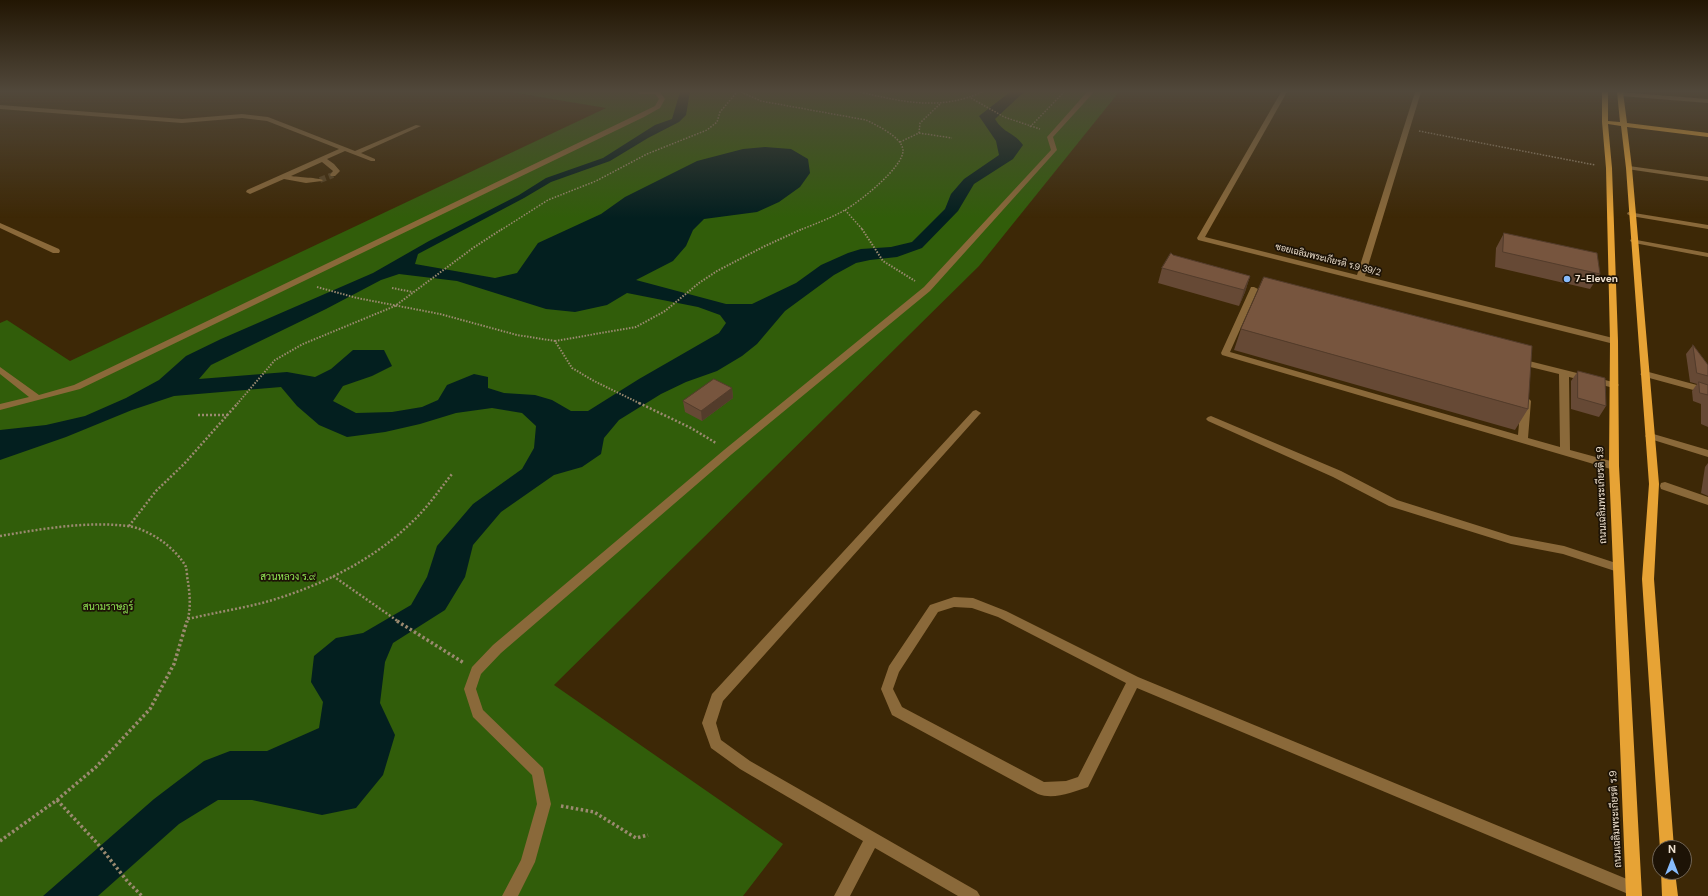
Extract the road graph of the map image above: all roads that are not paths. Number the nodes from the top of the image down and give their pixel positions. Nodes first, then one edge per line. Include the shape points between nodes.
1 (306, 134) edge
2 (400, 134) edge
3 (605, 134) edge
4 (1053, 134) edge
5 (1260, 134) edge
6 (1405, 134) edge
7 (1606, 134) edge
8 (1626, 134) edge
9 (345, 149) junction
10 (355, 153) junction
11 (322, 159) junction
12 (373, 160) dead end
13 (1628, 168) junction
14 (333, 175) dead end
15 (283, 177) junction
16 (1708, 179) edge
17 (320, 180) tunnel mouth
18 (250, 192) dead end
19 (1631, 214) junction
20 (0, 225) edge
21 (1708, 226) edge
22 (1634, 241) junction
23 (56, 251) dead end
24 (1708, 254) edge
25 (1360, 278) junction
26 (1254, 289) dead end
27 (1614, 340) junction
28 (1506, 358) edge
29 (0, 370) edge
30 (1564, 373) junction
31 (1645, 374) junction
32 (1614, 385) junction
33 (1708, 391) edge
34 (1526, 394) edge
35 (37, 398) junction
36 (0, 406) edge
37 (976, 413) dead end
38 (1211, 419) dead end
39 (1650, 436) junction
40 (1523, 438) junction
41 (1565, 451) junction
42 (1708, 454) edge
43 (1614, 466) junction
44 (1665, 486) dead end
45 (1708, 501) edge
46 (1618, 568) junction
47 (1134, 681) junction
48 (872, 838) junction
49 (1666, 840) edge
50 (1669, 880) edge
51 (1634, 893) edge
52 (510, 896) edge
53 (842, 896) edge
54 (972, 896) edge
55 (1670, 896) edge

1 - 9 street
2 - 10 street
3 - 35 street via 77,387
4 - 52 street via 1050,137 1054,150 927,289 728,452 497,649 476,671 470,689 478,714 538,772 544,804 528,862
5 - 25 street, ซอยเฉลิมพระเกียรติ ร.9 39/2 via 1201,238
6 - 25 street
7 - 27 main road, ถนนเฉลิมพระเกียรติ ร.9
8 - 13 main road
9 - 10 street
9 - 11 street
10 - 12 street
11 - 14 street via 337,171
11 - 15 street
13 - 16 street
13 - 19 main road
15 - 17 street via 306,181
15 - 18 street
19 - 21 street
19 - 22 main road
20 - 23 street
22 - 24 street
22 - 31 main road
25 - 27 street, ซอยเฉลิมพระเกียรติ ร.9 39/2
26 - 40 street via 1225,353
27 - 32 main road, ถนนเฉลิมพระเกียรติ ร.9
28 - 30 street via 1528,368
29 - 35 street
30 - 32 street
30 - 41 street
31 - 33 street
31 - 39 main road
32 - 43 main road, ถนนเฉลิมพระเกียรติ ร.9
34 - 40 street
35 - 36 street
37 - 48 street via 717,698 709,723 716,744 745,765
38 - 46 street via 1337,474 1393,503 1511,540 1564,550
39 - 42 street
39 - 49 main road via 1654,484 1648,579
40 - 41 street
41 - 43 street
43 - 46 main road, ถนนเฉลิมพระเกียรติ ร.9
44 - 45 street
46 - 51 main road, ถนนเฉลิมพระเกียรติ ร.9
47 - 47 street via 1082,782 1066,788 1043,789 897,711 887,689 893,670 934,608 954,602 973,603 1002,614
47 - 51 street
48 - 53 street
48 - 54 street
50 - 55 main road

